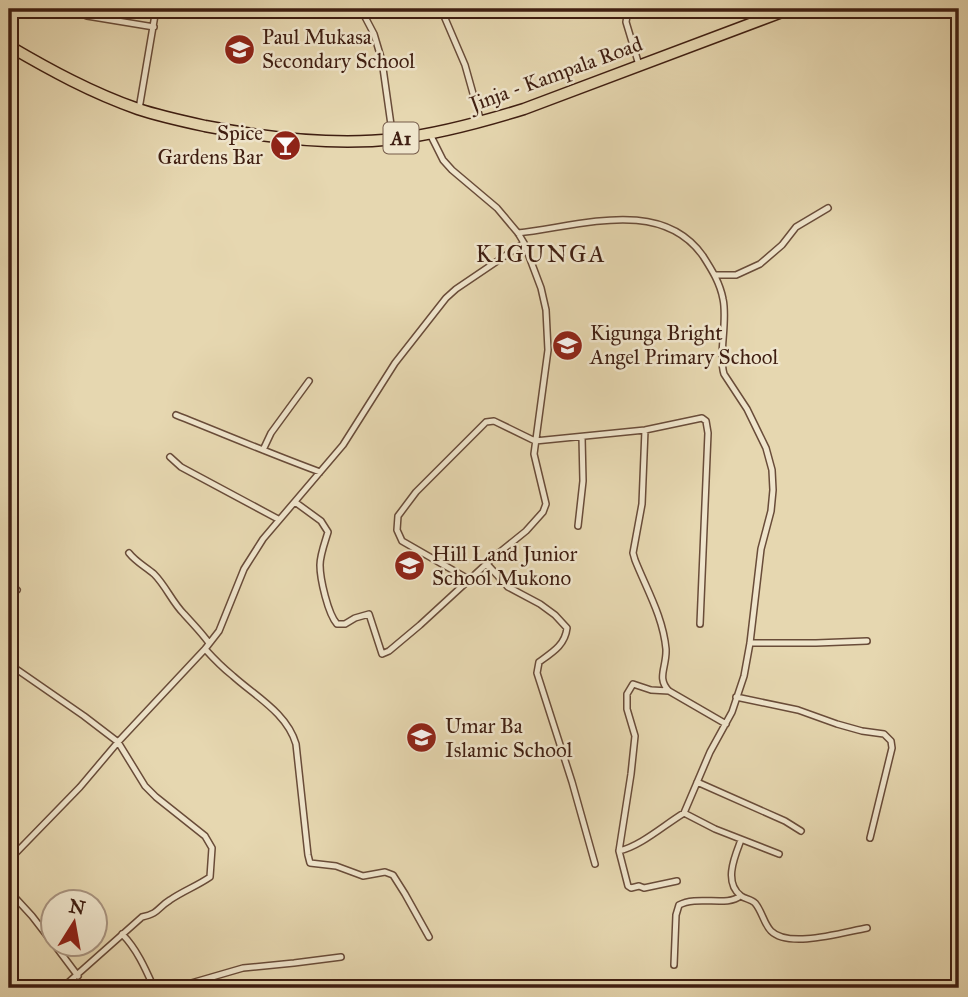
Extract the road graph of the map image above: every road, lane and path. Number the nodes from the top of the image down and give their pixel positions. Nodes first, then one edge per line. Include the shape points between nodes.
1 (156, 9) edge
2 (347, 9) edge
3 (441, 9) edge
4 (628, 9) edge
5 (790, 9) edge
6 (88, 16) dead end
7 (153, 27) junction
8 (9, 46) edge
9 (639, 65) junction
10 (139, 109) junction
11 (481, 122) junction
12 (430, 134) junction
13 (393, 139) junction
14 (828, 208) dead end
15 (518, 233) junction
16 (524, 243) junction
17 (716, 275) junction
18 (309, 381) dead end
19 (176, 415) dead end
20 (645, 430) junction
21 (582, 437) junction
22 (535, 441) junction
23 (263, 450) junction
24 (170, 457) dead end
25 (320, 472) junction
26 (295, 502) junction
27 (278, 519) junction
28 (578, 526) dead end
29 (129, 553) dead end
30 (487, 564) junction
31 (471, 580) junction
32 (9, 584) edge
33 (17, 590) dead end
34 (699, 624) dead end
35 (867, 642) dead end
36 (209, 643) junction
37 (750, 643) junction
38 (205, 649) junction
39 (9, 664) edge
40 (16, 670) junction
41 (9, 684) edge
42 (669, 691) junction
43 (736, 697) junction
44 (726, 724) junction
45 (118, 742) junction
46 (697, 782) junction
47 (684, 813) junction
48 (801, 831) dead end
49 (870, 838) dead end
50 (741, 839) junction
51 (619, 851) junction
52 (779, 854) dead end
53 (9, 860) edge
54 (595, 863) dead end
55 (677, 881) dead end
56 (9, 891) edge
57 (740, 896) junction
58 (38, 924) edge
59 (867, 928) dead end
60 (122, 934) junction
61 (429, 937) dead end
62 (341, 957) dead end
63 (64, 958) edge
64 (674, 965) dead end
65 (78, 976) junction
66 (62, 988) edge
67 (154, 988) edge
68 (174, 988) edge

1 - 7 street
2 - 13 street via 351,15 364,15 374,34
3 - 11 street via 465,65
4 - 9 street via 626,22
5 - 9 highway, Jinja - Kampala Road / A1
6 - 7 street
7 - 10 street
8 - 10 highway, Jinja - Kampala Road / A1 via 97,93
9 - 11 highway, Jinja - Kampala Road / A1
10 - 13 highway, Jinja - Kampala Road / A1 via 292,140
11 - 12 highway, Jinja - Kampala Road / A1
12 - 13 highway, Jinja - Kampala Road / A1
12 - 15 street via 443,160
14 - 17 street via 796,227 760,264 736,275
15 - 16 street
15 - 17 street via 604,220 650,223 690,241
16 - 22 street via 541,288 548,329
16 - 25 street via 446,298
17 - 37 street via 724,300 722,368 757,426 772,470 771,510 761,549
18 - 23 street
19 - 23 street
20 - 21 street
20 - 34 street via 702,418 706,421
20 - 42 street via 642,504 633,552 660,616 666,651 661,678
21 - 22 street
21 - 28 street
22 - 30 street via 545,508
22 - 31 street via 494,421 486,422 398,516 402,541
23 - 25 street
24 - 27 street
25 - 26 street
26 - 27 street
26 - 31 street via 328,532 320,565 333,619 345,624 369,614 382,654
27 - 36 street via 249,560 219,631
29 - 36 street via 155,575
30 - 31 street
30 - 54 street via 509,587 540,604 567,628 566,638 539,662 537,673
32 - 33 street
35 - 37 street
36 - 38 street
37 - 43 street
38 - 45 street
38 - 61 street via 291,730 310,863 363,876 393,875
39 - 40 street
40 - 41 street
40 - 45 street
42 - 44 street
42 - 51 street via 633,684 627,694 635,736
43 - 44 street
43 - 49 street via 884,734 891,741
44 - 46 street
45 - 53 street
45 - 60 street via 145,786 205,836 212,848 209,877
46 - 47 street
46 - 48 street
47 - 50 street
47 - 51 street
50 - 52 street
50 - 57 street via 732,881
51 - 55 street via 631,888
56 - 58 street
57 - 59 street via 753,901 778,937 807,939
57 - 64 street via 733,901 678,905
60 - 65 street
60 - 67 street
62 - 68 street via 243,968
63 - 65 street
65 - 66 street

